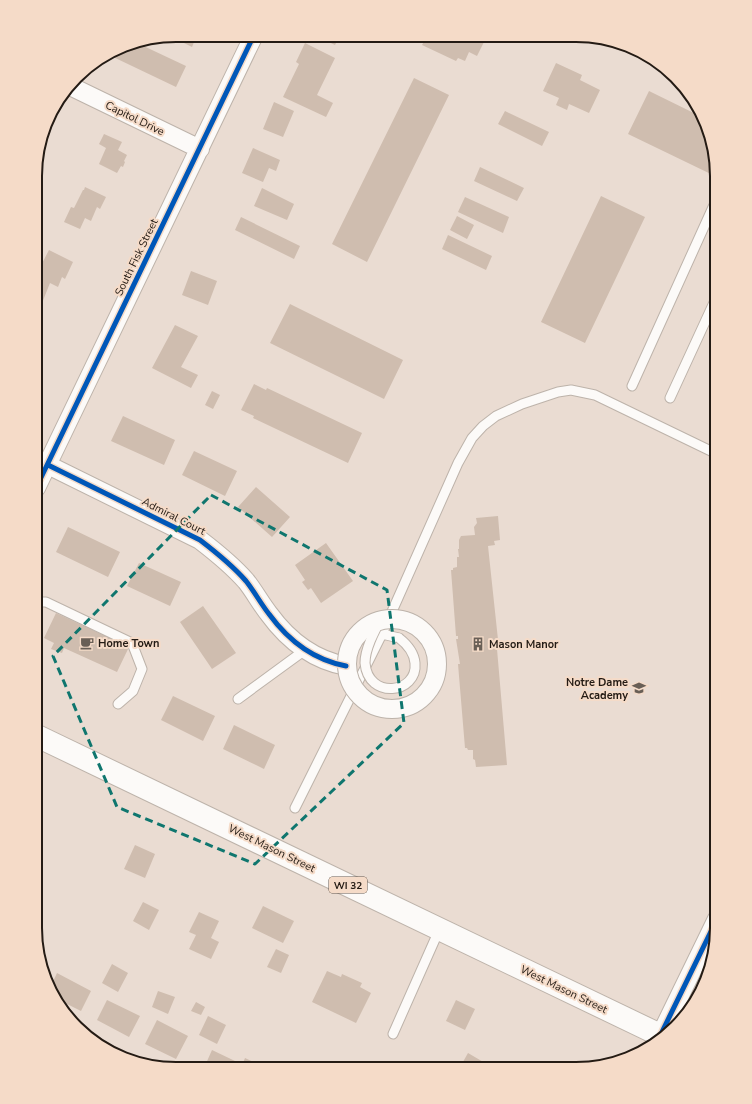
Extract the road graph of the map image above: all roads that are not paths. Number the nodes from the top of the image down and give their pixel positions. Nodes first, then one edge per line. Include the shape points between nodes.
1 (251, 42) edge
2 (75, 88) edge
3 (200, 149) junction
4 (710, 215) edge
5 (710, 311) edge
6 (632, 386) dead end
7 (670, 398) dead end
8 (710, 451) edge
9 (48, 465) junction
10 (42, 476) edge
11 (42, 602) edge
12 (381, 627) junction
13 (305, 650) junction
14 (339, 665) junction
15 (238, 699) dead end
16 (118, 704) dead end
17 (42, 738) edge
18 (295, 808) dead end
19 (440, 928) junction
20 (710, 934) edge
21 (664, 1029) edge
22 (393, 1034) dead end
23 (658, 1034) edge

1 - 3 street, South Fisk Street
2 - 3 street, Capitol Drive
3 - 9 street, South Fisk Street
4 - 6 lane
5 - 7 lane
8 - 12 lane via 595,395 571,390 522,404 496,416 472,438 458,463
9 - 10 street, South Fisk Street
9 - 13 street, Admiral Court via 200,540 222,557 246,582 284,632
11 - 16 lane via 132,643 142,669 133,691
12 - 12 lane, bridge via 375,630 367,650 367,672 370,680 376,685 383,688 399,688 414,675 416,666 412,652 400,638
12 - 14 street, bridge via 366,626 355,637
12 - 14 street, bridge via 396,618 411,623 424,632 433,645 437,660 436,674 431,688 422,698 409,706 395,709 380,708 356,693
12 - 18 lane
13 - 14 street, Admiral Court
13 - 15 lane
17 - 19 main road, West Mason Street / WI 32
19 - 22 lane
19 - 23 main road, West Mason Street / WI 32
20 - 21 street

